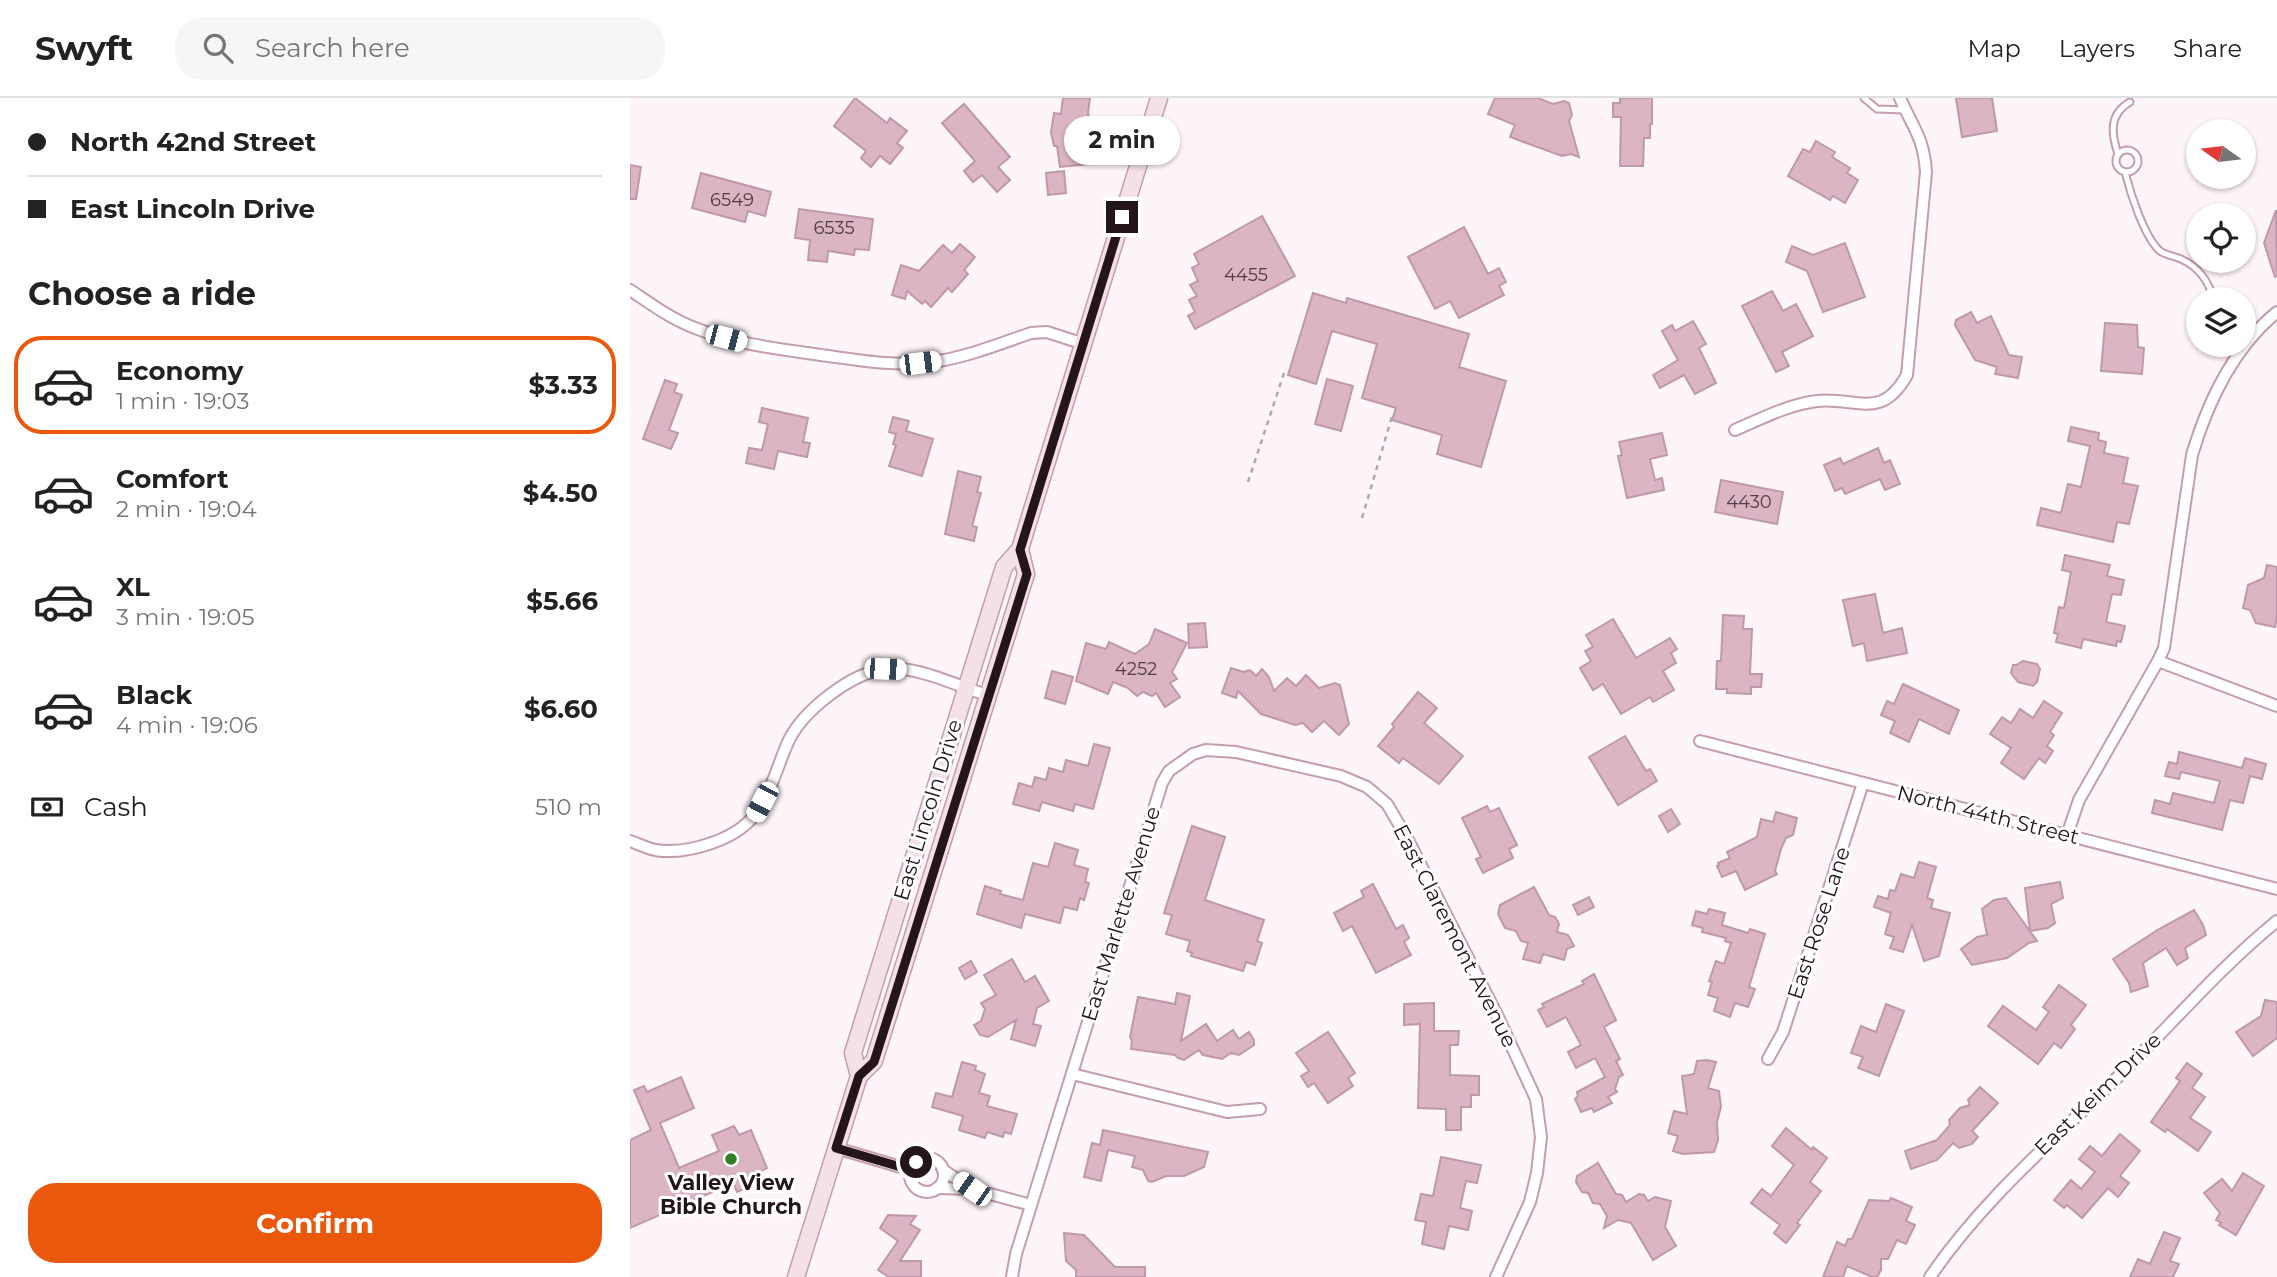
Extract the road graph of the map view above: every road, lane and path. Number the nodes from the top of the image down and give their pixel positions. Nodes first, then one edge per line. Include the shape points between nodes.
1 (1159, 98) edge
2 (1864, 98) edge
3 (1900, 98) edge
4 (2130, 102) dead end
5 (1906, 110) junction
6 (2118, 154) junction
7 (2125, 172) junction
8 (2210, 287) edge
9 (630, 290) edge
10 (2277, 312) edge
11 (2256, 335) edge
12 (1084, 344) junction
13 (2236, 357) edge
14 (1285, 370) dead end
15 (1393, 413) dead end
16 (1735, 430) dead end
17 (1248, 482) dead end
18 (1362, 519) dead end
19 (1020, 550) junction
20 (2158, 661) junction
21 (966, 689) junction
22 (987, 695) junction
23 (2277, 706) edge
24 (1700, 741) dead end
25 (1181, 761) joint
26 (1863, 783) junction
27 (2067, 835) junction
28 (630, 841) edge
29 (2277, 889) edge
30 (2277, 921) edge
31 (1768, 1059) dead end
32 (1072, 1074) junction
33 (859, 1076) junction
34 (1260, 1108) dead end
35 (836, 1148) junction
36 (911, 1170) junction
37 (943, 1170) junction
38 (937, 1188) junction
39 (972, 1189) junction
40 (1031, 1206) junction
41 (796, 1277) edge
42 (1012, 1277) edge
43 (1496, 1277) edge
44 (1930, 1277) edge

1 - 12 main road, East Lincoln Drive
2 - 5 lane via 1877,109
3 - 5 street
4 - 6 lane via 2119,108 2112,128
5 - 16 street via 1919,135 1926,172 1906,375 1899,389 1868,406 1818,401
6 - 7 lane via 2116,165
6 - 7 lane via 2128,150 2136,156 2136,166
7 - 8 lane via 2139,216 2161,252 2197,268
9 - 12 street via 674,318 714,335 848,359 934,362 1031,332
10 - 11 street
12 - 19 main road, East Lincoln Drive
13 - 20 street via 2212,400 2192,455 2167,633
14 - 17 path
15 - 18 path
19 - 21 main road, East Lincoln Drive via 1004,567
19 - 22 main road, East Lincoln Drive via 1027,574
20 - 23 street
20 - 27 street via 2079,800
21 - 22 street
21 - 28 street via 905,669 885,669 850,681 803,720 753,817 729,836 683,850 655,850
21 - 33 main road, East Lincoln Drive via 853,1053
22 - 33 main road, East Lincoln Drive via 874,1062
24 - 26 street, North 44th Street
25 - 32 street, East Marlette Avenue via 1162,783
25 - 43 street, East Claremont Avenue via 1206,750 1226,751 1341,776 1367,787 1387,804 1536,1099 1541,1137 1537,1173 1530,1202
26 - 27 street, North 44th Street
26 - 31 street, East Rose Lane via 1783,1032
27 - 29 street, North 44th Street
30 - 44 street, East Keim Drive via 1996,1194
32 - 34 street via 1227,1112
32 - 40 street, East Marlette Avenue
33 - 35 main road, East Lincoln Drive
35 - 36 street
35 - 41 main road, East Lincoln Drive
36 - 37 street via 925,1158 936,1160
36 - 38 street via 917,1188 927,1192
37 - 38 street
37 - 39 street
38 - 39 street
39 - 40 street
40 - 42 street, East Marlette Avenue

